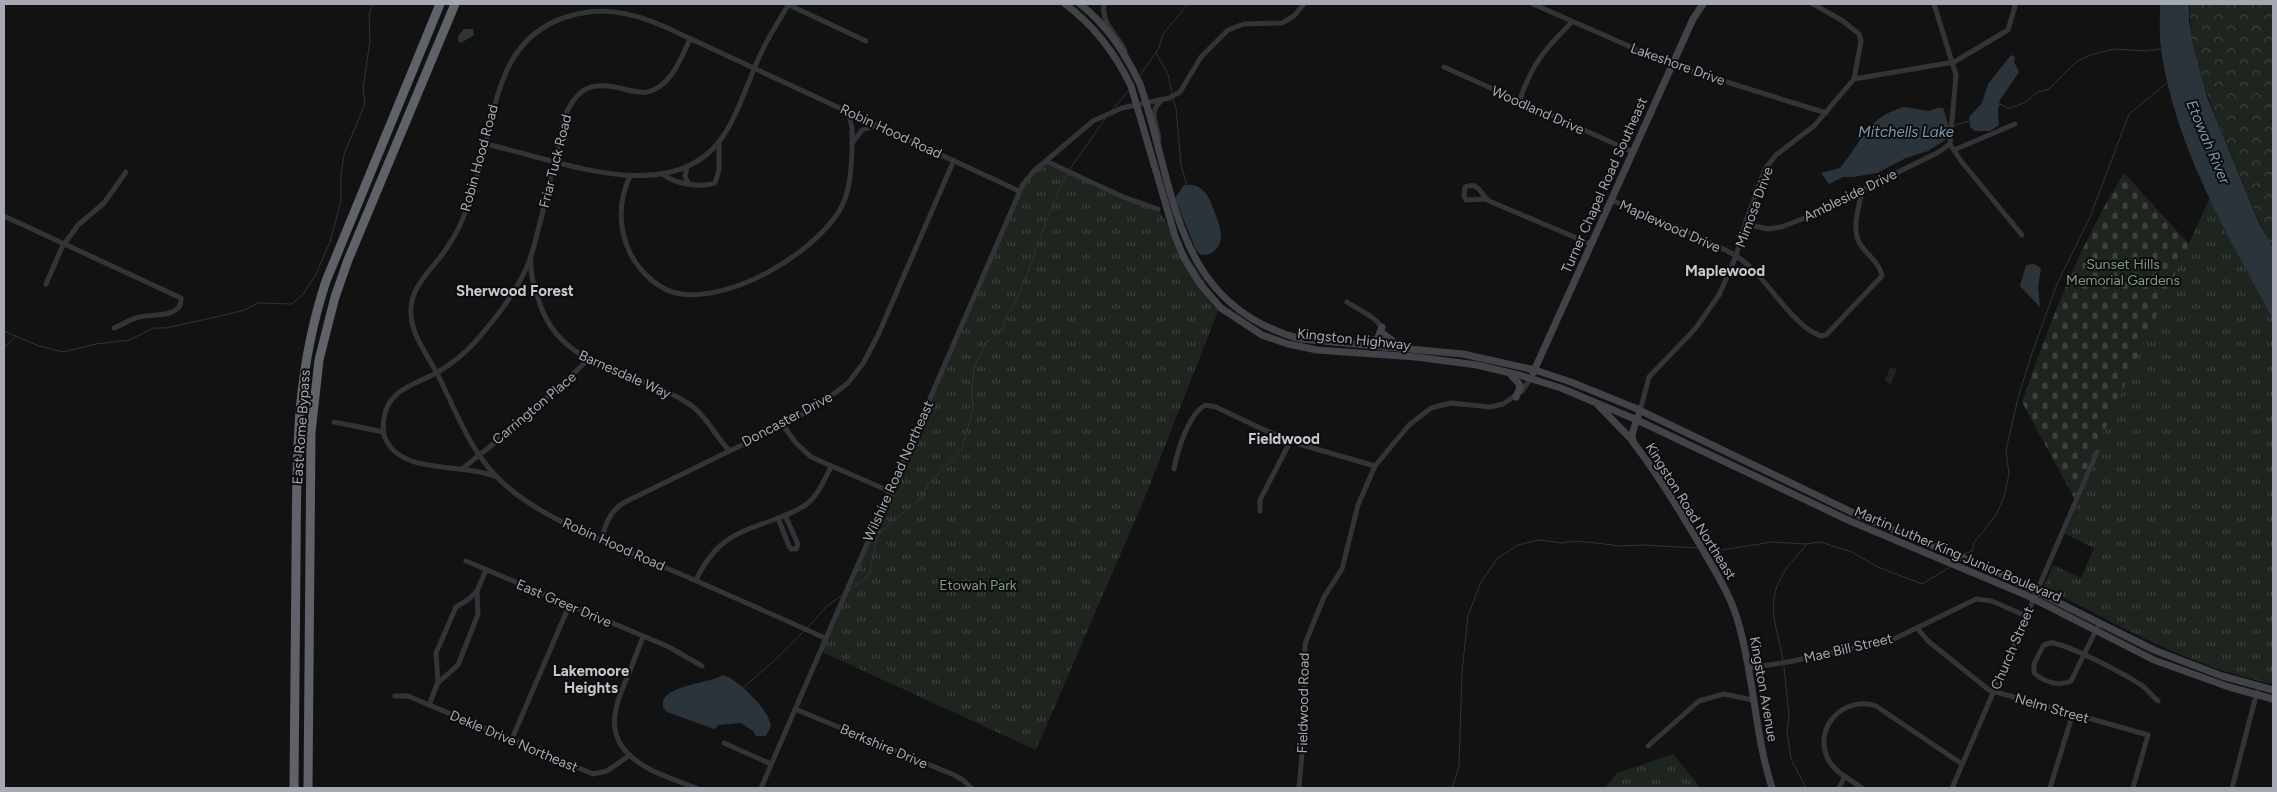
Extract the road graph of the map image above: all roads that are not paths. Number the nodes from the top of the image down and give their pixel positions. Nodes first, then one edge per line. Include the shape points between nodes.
1 (440, 4) edge
2 (455, 4) edge
3 (788, 4) edge
4 (1065, 4) edge
5 (1080, 4) edge
6 (1304, 4) edge
7 (1533, 4) edge
8 (1702, 4) edge
9 (1813, 4) edge
10 (1934, 4) edge
11 (1104, 6) edge
12 (2015, 6) dead end
13 (1089, 11) junction
14 (1572, 22) junction
15 (690, 39) junction
16 (866, 41) dead end
17 (1129, 61) junction
18 (1954, 62) junction
19 (1672, 65) junction
20 (1444, 67) dead end
21 (754, 68) junction
22 (1854, 79) junction
23 (1163, 100) junction
24 (1519, 102) junction
25 (1147, 104) junction
26 (1137, 105) junction
27 (845, 110) junction
28 (1826, 113) junction
29 (2015, 124) dead end
30 (878, 125) junction
31 (719, 143) junction
32 (485, 144) junction
33 (1950, 144) junction
34 (852, 145) junction
35 (1954, 150) junction
36 (1633, 152) junction
37 (1161, 157) junction
38 (555, 160) junction
39 (954, 160) junction
40 (1046, 161) junction
41 (687, 167) junction
42 (126, 172) dead end
43 (664, 175) junction
44 (630, 176) junction
45 (688, 183) junction
46 (1862, 189) junction
47 (1019, 192) junction
48 (1486, 199) dead end
49 (1611, 200) junction
50 (1158, 209) dead end
51 (4, 216) edge
52 (1745, 224) junction
53 (2022, 235) dead end
54 (64, 244) junction
55 (1591, 244) junction
56 (1736, 256) junction
57 (531, 258) junction
58 (520, 280) junction
59 (533, 280) junction
60 (46, 284) dead end
61 (1348, 302) dead end
62 (1382, 327) junction
63 (114, 328) dead end
64 (1385, 335) junction
65 (1368, 345) junction
66 (1385, 347) junction
67 (1401, 348) junction
68 (1385, 355) junction
69 (1540, 358) junction
70 (588, 360) junction
71 (1534, 370) junction
72 (1507, 372) junction
73 (437, 373) junction
74 (1552, 375) junction
75 (1531, 378) junction
76 (1516, 397) junction
77 (1591, 399) junction
78 (1640, 411) junction
79 (1637, 420) junction
80 (334, 422) dead end
81 (783, 425) junction
82 (384, 432) junction
83 (1291, 440) junction
84 (1634, 442) junction
85 (729, 450) junction
86 (2097, 452) dead end
87 (480, 455) junction
88 (1375, 466) junction
89 (831, 467) junction
90 (462, 469) junction
91 (1174, 469) dead end
92 (497, 478) junction
93 (889, 491) junction
94 (1260, 511) dead end
95 (785, 515) junction
96 (778, 518) junction
97 (602, 539) junction
98 (466, 561) dead end
99 (486, 570) junction
100 (696, 580) junction
101 (477, 591) junction
102 (2037, 591) junction
103 (1728, 596) joint
104 (2034, 599) junction
105 (569, 606) junction
106 (2026, 616) junction
107 (2098, 621) junction
108 (1917, 628) junction
109 (2096, 630) junction
110 (643, 637) junction
111 (825, 638) junction
112 (2085, 656) junction
113 (702, 666) dead end
114 (1749, 668) junction
115 (438, 682) junction
116 (2259, 686) junction
117 (2273, 690) edge
118 (1994, 691) junction
119 (2256, 695) junction
120 (395, 696) dead end
121 (2273, 699) edge
122 (1753, 700) junction
123 (2158, 701) dead end
124 (429, 705) junction
125 (795, 709) junction
126 (2073, 713) junction
127 (511, 741) junction
128 (724, 742) dead end
129 (1648, 746) dead end
130 (630, 755) junction
131 (771, 764) junction
132 (1962, 764) junction
133 (1845, 776) junction
134 (294, 788) edge
135 (308, 788) edge
136 (696, 788) edge
137 (761, 788) edge
138 (971, 788) edge
139 (1299, 788) edge
140 (1772, 788) edge
141 (1839, 788) edge
142 (1862, 788) edge
143 (1952, 788) edge
144 (2050, 788) edge
145 (2134, 788) edge
146 (2232, 788) edge

1 - 134 highway, East Rome Bypass via 326,281 305,359 297,431
2 - 135 highway, East Rome Bypass via 348,260 321,346 311,432
3 - 16 street
3 - 21 street
4 - 26 main road, Kingston Highway via 1085,19 1106,43 1120,63
5 - 13 main road, Kingston Highway
6 - 23 street, Wilshire Road Northeast via 1294,16 1282,23 1244,24 1228,30 1201,57 1184,88
7 - 14 street, Lakeshore Drive
8 - 19 main road, Turner Chapel Road Southeast
9 - 22 street, Mimosa Drive via 1859,34 1861,40
10 - 18 street
11 - 13 street via 1097,14
11 - 17 street via 1105,21 1118,37
12 - 18 street via 2008,30
13 - 17 main road, Kingston Highway
14 - 19 street, Lakeshore Drive
14 - 24 street via 1537,59
15 - 21 street, Robin Hood Road
15 - 32 street, Robin Hood Road via 642,17 611,11 576,14 547,25 521,48 508,66 497,94
15 - 38 street, Friar Tuck Road via 672,74 648,92 600,85 582,90 573,99 565,116
17 - 25 main road, Kingston Highway
18 - 22 street
18 - 33 street via 1956,75
19 - 28 street, Lakeshore Drive
19 - 36 main road, Turner Chapel Road Southeast
20 - 24 street, Woodland Drive
21 - 27 street, Robin Hood Road
21 - 31 street via 734,117
22 - 28 street, Mimosa Drive
23 - 25 street, Wilshire Road Northeast
23 - 37 street via 1153,113
24 - 36 street, Woodland Drive
25 - 26 street, Wilshire Road Northeast
25 - 37 main road, Kingston Highway
26 - 40 street, Wilshire Road Northeast via 1093,121
26 - 68 main road, Kingston Highway via 1180,250 1200,284 1222,308 1253,330 1288,344 1316,350
27 - 30 street, Robin Hood Road
27 - 34 street via 851,122
28 - 52 street, Mimosa Drive via 1772,158
29 - 35 street
30 - 34 street via 858,133
30 - 39 street, Robin Hood Road
31 - 41 street
31 - 45 street via 717,180 706,186
32 - 38 street
32 - 73 street, Robin Hood Road via 461,222 412,299 412,322
33 - 35 street
33 - 46 street, Ambleside Drive
34 - 44 street via 845,199 820,234 763,274 703,295 667,290 637,265 625,240 620,211 621,196
35 - 53 street
36 - 49 main road, Turner Chapel Road Southeast
37 - 65 main road, Kingston Highway via 1189,249 1204,275 1228,302 1256,322 1284,334 1330,343
38 - 44 street
38 - 57 street, Friar Tuck Road
39 - 47 street, Robin Hood Road
39 - 81 street, Doncaster Drive via 864,362 841,389
40 - 47 street, Wilshire Road Northeast via 1027,178
40 - 50 street via 1134,202
41 - 43 street
41 - 45 street via 685,176
42 - 54 street via 104,203 78,224
43 - 44 street
43 - 45 street
46 - 52 street, Ambleside Drive via 1780,227 1768,229
46 - 56 street, Maplewood Drive via 1855,230 1858,242 1880,266 1882,276 1826,335 1816,334 1798,319
47 - 93 street, Wilshire Road Northeast
48 - 55 street
49 - 55 main road, Turner Chapel Road Southeast
49 - 56 street, Maplewood Drive
51 - 54 street
52 - 56 street, Mimosa Drive
54 - 60 street
54 - 63 street via 181,298 178,307 171,312 141,316
55 - 69 main road, Turner Chapel Road Southeast
56 - 78 street, Mimosa Drive via 1711,308 1649,377
57 - 58 street, Friar Tuck Road
57 - 59 street, Barnesdale Way
58 - 59 street via 526,277
58 - 73 street, Friar Tuck Road via 476,341
59 - 70 street, Barnesdale Way via 540,306 552,330
61 - 62 street
62 - 64 street
62 - 65 main road via 1378,338
64 - 66 street
64 - 67 main road
65 - 66 main road, Kingston Highway
66 - 67 main road, Kingston Highway
66 - 68 street
67 - 71 main road, Kingston Highway via 1463,354
68 - 72 main road, Kingston Highway via 1451,361
69 - 71 main road, Turner Chapel Road Southeast
69 - 74 main road
70 - 85 street, Barnesdale Way via 674,395 692,406 702,414
70 - 87 street, Carrington Place
71 - 74 main road, Kingston Highway
71 - 75 main road, Turner Chapel Road Southeast
72 - 75 main road, Kingston Highway
72 - 76 main road via 1519,382 1520,390
73 - 82 street, Friar Tuck Road via 422,378 394,396 384,415
73 - 87 street, Robin Hood Road
74 - 78 main road
75 - 76 street, Fieldwood Road
75 - 77 main road, Kingston Highway
76 - 88 street, Fieldwood Road via 1490,407 1450,403 1431,408 1409,426
77 - 79 main road, Kingston Highway
77 - 84 main road
78 - 79 main road, Kingston Road Northeast
78 - 102 main road, Martin Luther King Junior Boulevard via 1864,518
79 - 84 main road, Kingston Road Northeast via 1632,434
79 - 104 main road, Martin Luther King Junior Boulevard via 1850,521
80 - 82 street
81 - 85 street, Doncaster Drive
81 - 89 street via 804,451
82 - 90 street via 389,444 408,458 422,464
83 - 88 street
83 - 91 street via 1216,406 1206,405 1195,414 1180,444
83 - 94 street via 1260,500
84 - 103 main road, Kingston Road Northeast via 1669,492
85 - 97 street, Doncaster Drive via 623,503 613,511
86 - 102 street, Church Street
87 - 90 street, Carrington Place
87 - 92 street, Robin Hood Road
88 - 139 street, Fieldwood Road via 1358,505 1344,562 1324,597 1305,644
89 - 93 street
89 - 95 street via 811,500
90 - 92 street
92 - 97 street, Robin Hood Road via 532,505
93 - 111 street, Wilshire Road Northeast
95 - 96 street
95 - 96 street via 797,540 796,549 791,550 788,546
96 - 100 street via 722,543
97 - 100 street, Robin Hood Road
98 - 99 street, East Greer Drive
99 - 101 street
99 - 105 street, East Greer Drive
100 - 111 street, Robin Hood Road
101 - 115 street via 478,614 458,665
101 - 115 street via 456,607 436,653
102 - 104 street, Church Street
102 - 107 main road, Martin Luther King Junior Boulevard
103 - 114 main road, Kingston Avenue via 1739,624
104 - 106 street, Church Street
104 - 109 main road, Martin Luther King Junior Boulevard
105 - 110 street, East Greer Drive
105 - 127 street
106 - 108 street, Mae Bill Street via 1981,599
106 - 118 street, Church Street
107 - 109 street
107 - 116 main road, Martin Luther King Junior Boulevard via 2169,656
108 - 114 street, Mae Bill Street via 1876,644
108 - 118 street, Nelm Street via 1967,674
109 - 112 street
109 - 119 main road, Martin Luther King Junior Boulevard via 2169,666
110 - 113 street, East Greer Drive
110 - 130 street via 614,716 615,731
111 - 125 street, Wilshire Road Northeast
112 - 112 street via 2056,643 2045,644 2033,670 2039,678 2062,685 2072,681
112 - 123 street via 2138,682
114 - 122 main road, Kingston Avenue
115 - 124 street
116 - 117 main road, Martin Luther King Junior Boulevard
116 - 119 street
118 - 126 street, Nelm Street
118 - 132 street, Church Street
119 - 121 main road, Martin Luther King Junior Boulevard
119 - 146 street
120 - 124 street, Dekle Drive Northeast via 408,696
122 - 129 street via 1724,694 1699,701
122 - 140 main road, Kingston Avenue
124 - 127 street, Dekle Drive Northeast
125 - 131 street, Wilshire Road Northeast
125 - 138 street, Berkshire Drive via 954,775
126 - 144 street
126 - 145 street, Nelm Street via 2148,735
127 - 130 street, Dekle Drive Northeast via 593,774 606,771
128 - 131 street
130 - 136 street via 645,766
131 - 137 street, Wilshire Road Northeast
132 - 133 street via 1876,706 1858,703 1840,710 1829,722 1824,735 1829,760
132 - 143 street, Church Street
133 - 141 street
133 - 142 street

